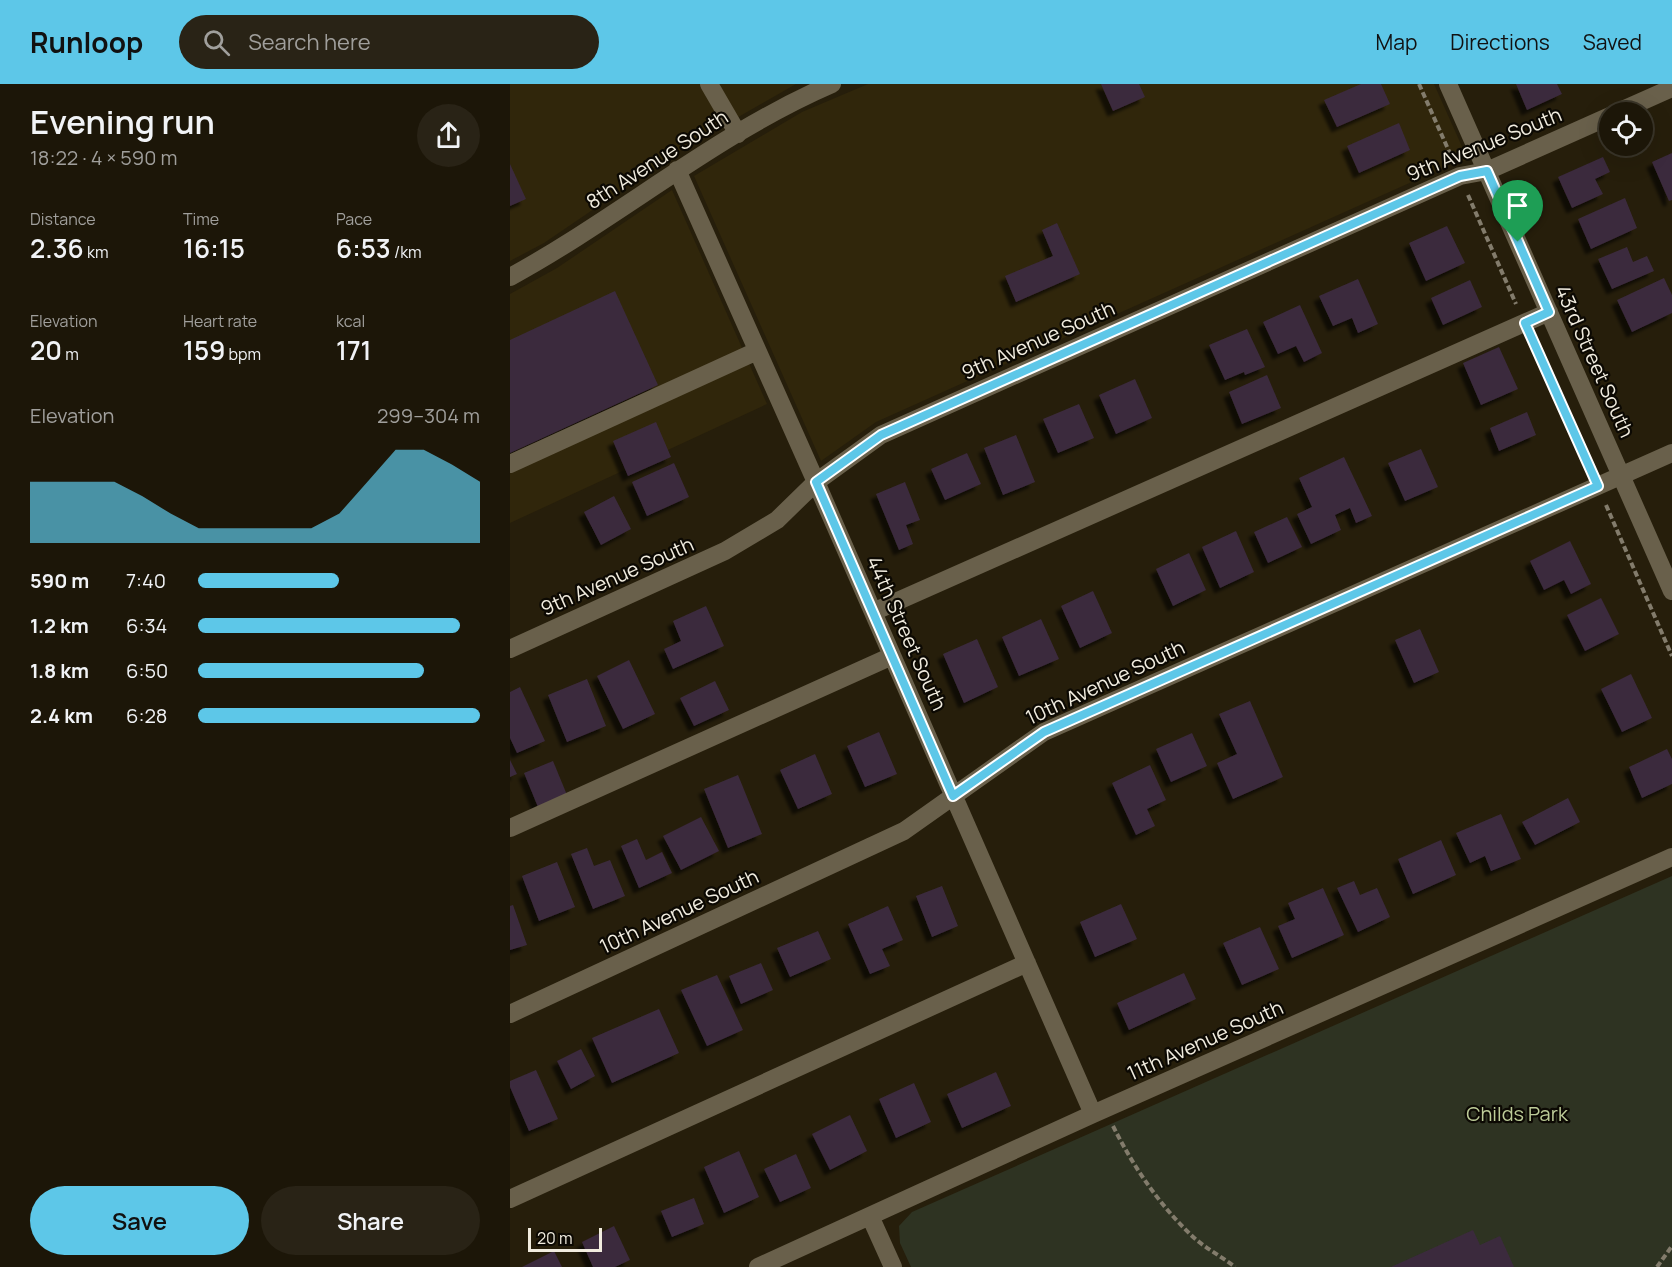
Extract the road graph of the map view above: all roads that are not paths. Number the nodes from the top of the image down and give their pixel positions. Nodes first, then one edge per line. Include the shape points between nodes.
1 (710, 84) edge
2 (832, 84) edge
3 (1448, 84) edge
4 (1672, 88) edge
5 (1640, 102) edge
6 (1599, 121) edge
7 (738, 134) junction
8 (677, 170) junction
9 (1487, 171) junction
10 (510, 277) edge
11 (1549, 312) junction
12 (757, 351) junction
13 (1672, 453) edge
14 (510, 464) edge
15 (1621, 475) junction
16 (816, 482) junction
17 (1672, 591) edge
18 (873, 612) junction
19 (510, 649) edge
20 (892, 656) junction
21 (953, 796) junction
22 (510, 828) edge
23 (1672, 857) edge
24 (1026, 963) junction
25 (510, 1014) edge
26 (1098, 1112) junction
27 (510, 1199) edge
28 (870, 1216) junction
29 (758, 1267) edge
30 (893, 1267) edge

1 - 7 street
2 - 7 street, 8th Avenue South
3 - 9 street, 43rd Street South
4 - 5 street
6 - 9 street, 9th Avenue South
7 - 8 street, 8th Avenue South
8 - 10 street, 8th Avenue South via 551,255
8 - 12 street, 44th Street South
9 - 11 street, 43rd Street South
9 - 16 street, 9th Avenue South via 1460,176 881,435
11 - 15 street, 43rd Street South
11 - 18 street
12 - 14 street
12 - 16 street, 44th Street South
13 - 15 street, 10th Avenue South
15 - 17 street, 43rd Street South
15 - 21 street, 10th Avenue South via 1044,732
16 - 18 street, 44th Street South
16 - 19 street, 9th Avenue South via 777,520 725,551
18 - 20 street, 44th Street South
20 - 21 street, 44th Street South
20 - 22 street
21 - 24 street, 44th Street South
21 - 25 street, 10th Avenue South via 904,831
23 - 26 street, 11th Avenue South
24 - 26 street, 44th Street South
24 - 27 street
26 - 28 street, 11th Avenue South
28 - 29 street, 11th Avenue South
28 - 30 street

